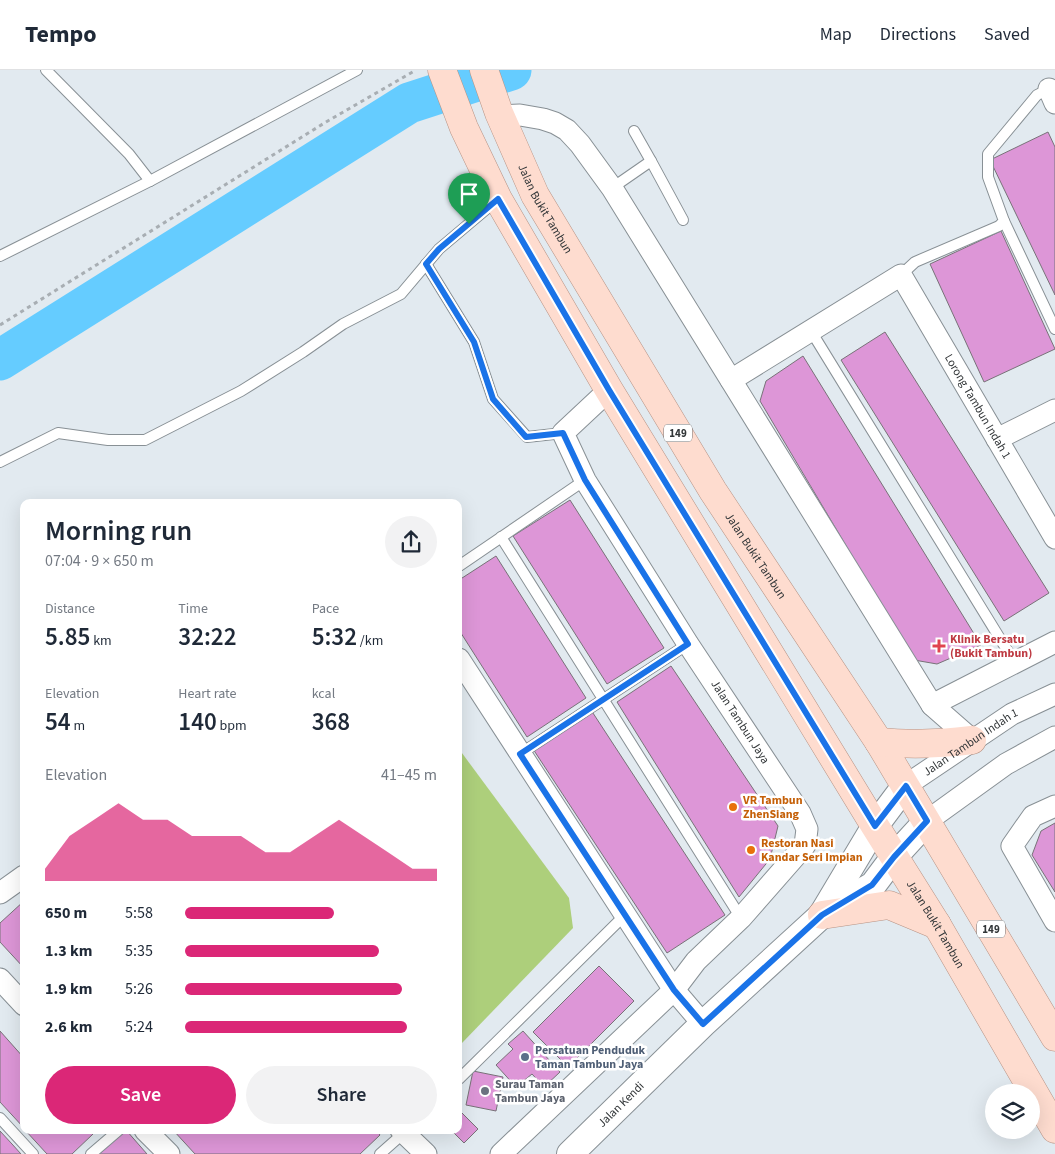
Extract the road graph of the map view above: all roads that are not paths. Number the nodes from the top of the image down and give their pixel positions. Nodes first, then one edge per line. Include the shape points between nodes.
1 (46, 70) edge
2 (357, 70) edge
3 (484, 70) edge
4 (444, 75) edge
5 (1052, 96) edge
6 (500, 115) junction
7 (634, 131) dead end
8 (651, 161) junction
9 (150, 181) junction
10 (612, 188) junction
11 (498, 199) junction
12 (683, 220) dead end
13 (1004, 221) junction
14 (0, 256) edge
15 (426, 264) junction
16 (900, 275) junction
17 (1055, 329) edge
18 (811, 331) junction
19 (731, 380) junction
20 (609, 390) junction
21 (1055, 410) edge
22 (563, 433) junction
23 (997, 439) junction
24 (0, 462) edge
25 (585, 480) junction
26 (1052, 528) edge
27 (501, 537) junction
28 (462, 564) edge
29 (1055, 642) edge
30 (688, 644) junction
31 (1015, 663) junction
32 (462, 664) edge
33 (1055, 694) edge
34 (603, 699) junction
35 (932, 705) junction
36 (1055, 737) edge
37 (972, 740) junction
38 (879, 742) junction
39 (520, 754) junction
40 (906, 786) junction
41 (1055, 806) edge
42 (927, 821) junction
43 (875, 826) junction
44 (894, 857) junction
45 (20, 879) edge
46 (0, 893) edge
47 (625, 915) junction
48 (822, 915) junction
49 (740, 918) junction
50 (1055, 921) edge
51 (937, 925) junction
52 (0, 978) edge
53 (674, 990) junction
54 (20, 1000) edge
55 (703, 1024) junction
56 (1055, 1037) edge
57 (462, 1075) edge
58 (0, 1118) edge
59 (1055, 1129) edge
60 (114, 1134) edge
61 (150, 1134) edge
62 (401, 1134) edge
63 (407, 1134) edge
64 (33, 1154) edge
65 (91, 1154) edge
66 (169, 1154) edge
67 (380, 1154) edge
68 (426, 1154) edge
69 (501, 1154) edge
70 (570, 1154) edge

1 - 9 lane via 129,154
2 - 9 lane
3 - 6 main road, Jalan Bukit Tambun / 149
4 - 11 main road, Jalan Bukit Tambun via 464,128
5 - 13 lane via 1037,95 988,154 988,177
6 - 10 street via 520,115 555,122 580,144
6 - 38 main road, Jalan Bukit Tambun / 149 via 535,195 713,491
7 - 8 lane
8 - 10 lane
8 - 12 lane
9 - 14 lane
10 - 19 street
11 - 15 lane
11 - 20 main road, Jalan Bukit Tambun
13 - 16 lane via 915,262
13 - 17 lane
15 - 22 lane via 474,342 493,399 526,437
15 - 24 lane via 401,294 343,324 241,391 145,440 108,440 58,433
16 - 18 street
16 - 23 street, Lorong Tambun Indah 1
18 - 19 street
18 - 31 lane
19 - 35 street
20 - 22 street
20 - 43 main road, Jalan Bukit Tambun
21 - 23 street
22 - 25 street, Jalan Tambun Jaya
23 - 26 street, Lorong Tambun Indah 1
25 - 27 lane
25 - 30 street, Jalan Tambun Jaya
27 - 28 lane
27 - 34 lane
29 - 31 street
30 - 34 lane
30 - 49 street, Jalan Tambun Jaya via 800,813 807,829 805,845
31 - 35 street
32 - 39 street
33 - 37 street, Jalan Tambun Indah 1 via 1012,714
34 - 39 lane
34 - 49 lane
35 - 37 street
36 - 42 street via 1006,764
37 - 38 main road via 934,744
37 - 40 street, Jalan Tambun Indah 1
38 - 40 main road, Jalan Bukit Tambun / 149
39 - 47 street
40 - 42 main road, Jalan Bukit Tambun / 149
40 - 43 street, Jalan Tambun Indah 1
41 - 50 street via 1033,816 1012,846
42 - 44 street
42 - 56 main road, Jalan Bukit Tambun / 149
43 - 44 main road, Jalan Bukit Tambun
43 - 48 street, Jalan Tambun Indah 1
44 - 48 street, Jalan Kendi via 872,885
44 - 51 main road, Jalan Bukit Tambun
45 - 46 street
47 - 53 street
47 - 57 lane
48 - 51 main road via 889,905
48 - 55 street, Jalan Kendi
49 - 53 street, Jalan Tambun Jaya via 696,961
51 - 59 main road, Jalan Bukit Tambun
52 - 54 street
53 - 55 street
53 - 69 street, Jalan Tambun Jaya
55 - 70 street, Jalan Kendi
58 - 64 lane
60 - 65 lane
61 - 66 street
62 - 67 lane
63 - 68 street

